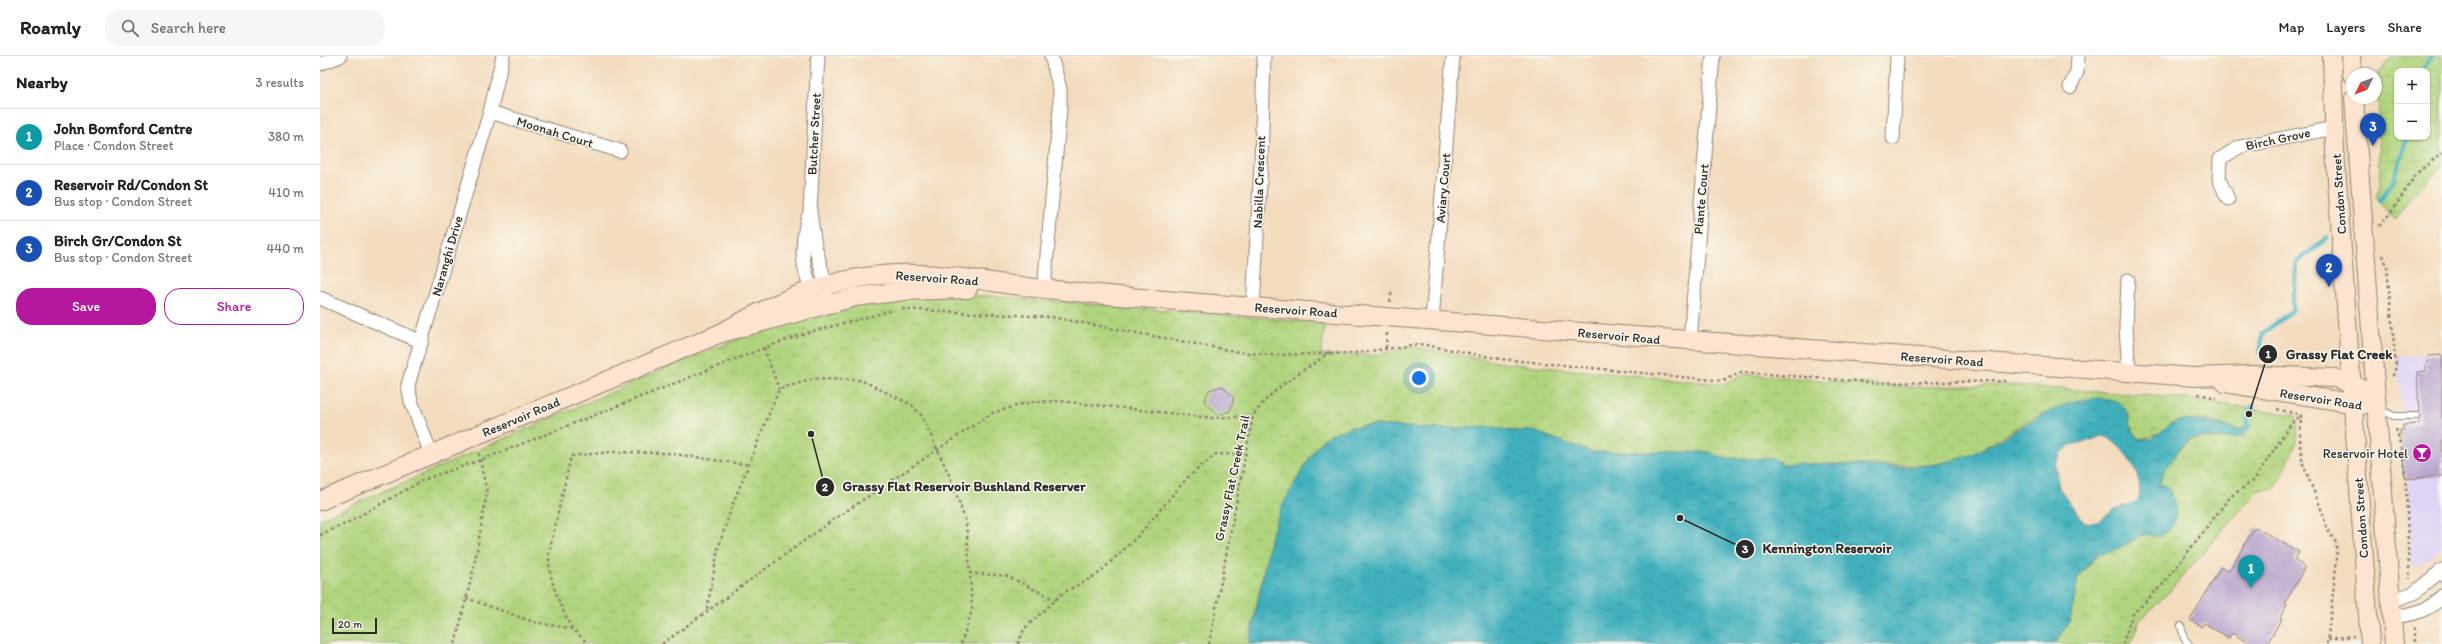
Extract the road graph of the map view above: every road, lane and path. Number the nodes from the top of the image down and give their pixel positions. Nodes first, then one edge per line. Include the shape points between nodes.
1 (340, 56) edge
2 (503, 56) edge
3 (818, 56) edge
4 (1051, 56) edge
5 (1264, 56) edge
6 (1453, 56) edge
7 (1713, 56) edge
8 (1897, 56) edge
9 (2078, 56) edge
10 (2332, 56) edge
11 (2351, 56) edge
12 (320, 64) edge
13 (2352, 68) edge
14 (2070, 87) dead end
15 (2354, 104) edge
16 (490, 112) junction
17 (2334, 128) junction
18 (1893, 138) dead end
19 (620, 151) dead end
20 (2442, 153) edge
21 (2228, 199) dead end
22 (2374, 223) dead end
23 (2380, 248) dead end
24 (2128, 280) dead end
25 (819, 287) junction
26 (1044, 289) junction
27 (320, 298) edge
28 (823, 304) junction
29 (1253, 307) junction
30 (1432, 321) junction
31 (721, 333) junction
32 (1690, 341) junction
33 (422, 342) junction
34 (764, 348) junction
35 (1331, 352) junction
36 (2128, 372) junction
37 (2392, 379) dead end
38 (2010, 381) dead end
39 (2351, 383) junction
40 (2195, 385) junction
41 (779, 389) junction
42 (2224, 399) dead end
43 (2352, 404) junction
44 (2376, 407) junction
45 (2269, 408) dead end
46 (2301, 415) junction
47 (1253, 416) junction
48 (2394, 416) junction
49 (2417, 416) dead end
50 (473, 438) junction
51 (937, 450) junction
52 (432, 454) junction
53 (1244, 455) junction
54 (481, 460) junction
55 (749, 466) junction
56 (320, 501) edge
57 (320, 535) edge
58 (2442, 570) edge
59 (970, 573) junction
60 (2412, 594) junction
61 (2442, 596) edge
62 (466, 598) junction
63 (1056, 600) junction
64 (707, 609) junction
65 (2391, 609) junction
66 (2413, 614) junction
67 (2369, 618) junction
68 (2181, 626) dead end
69 (572, 629) junction
70 (455, 644) edge
71 (589, 644) edge
72 (662, 644) edge
73 (961, 644) edge
74 (1018, 644) edge
75 (1209, 644) edge
76 (2123, 644) edge
77 (2189, 644) edge
78 (2327, 644) edge
79 (2370, 644) edge
80 (2394, 644) edge
81 (2416, 644) edge

1 - 12 street
2 - 16 street, Naranghi Drive
3 - 25 street, Butcher Street via 810,212 803,236 803,247 805,264
4 - 26 street via 1060,89 1060,109
5 - 29 street, Nabilla Crescent
6 - 30 street, Aviary Court
7 - 32 street, Plante Court
8 - 18 street
9 - 14 street via 2077,72
10 - 17 main road, Condon Street
11 - 13 main road
15 - 44 main road, Condon Street
16 - 19 street, Moonah Court
16 - 33 street, Naranghi Drive
17 - 21 street, Birch Grove via 2239,147 2220,158 2219,179
17 - 39 main road, Condon Street
20 - 22 path via 2417,173 2392,211 2375,228
23 - 37 path via 2388,274 2396,367
24 - 36 street
25 - 26 main road, Reservoir Road via 853,279 899,274 932,275
25 - 28 street, Butcher Street
25 - 31 main road, Reservoir Road via 770,305
26 - 28 main road, Reservoir Road via 905,291
26 - 29 main road, Reservoir Road
27 - 33 street
28 - 31 main road, Reservoir Road
29 - 30 main road, Reservoir Road
30 - 32 main road, Reservoir Road
31 - 50 main road, Reservoir Road
32 - 36 main road, Reservoir Road
33 - 52 street, Naranghi Drive via 408,392
34 - 35 path via 806,333 899,309 1051,317 1239,352 1271,355
34 - 41 path
34 - 54 path
35 - 38 path via 1375,352 1392,346 1420,344 1501,359 1723,381 1741,372 1880,383
35 - 47 path, Grassy Flat Creek Trail via 1280,386 1262,402
36 - 40 main road, Reservoir Road
39 - 40 main road, Reservoir Road via 2317,376 2250,375
39 - 43 main road, Condon Street
39 - 44 main road, Reservoir Road via 2364,392
40 - 42 path
40 - 43 main road, Reservoir Road
41 - 51 path via 814,379 861,380 912,405 922,416
41 - 55 path
43 - 44 main road, Reservoir Road
43 - 67 main road, Condon Street
44 - 48 lane
44 - 65 main road, Condon Street
45 - 46 path
46 - 76 path via 2291,424 2254,480 2230,498 2163,584 2132,615
46 - 78 path via 2300,446 2303,464 2324,514 2326,526 2336,543
47 - 51 path via 1213,418 1060,401 1030,402 992,413
47 - 53 path, Grassy Flat Creek Trail
48 - 49 lane
48 - 60 path via 2405,482
50 - 52 main road, Reservoir Road
50 - 54 path
51 - 59 path via 966,522
51 - 64 path
52 - 56 main road, Reservoir Road
53 - 63 path via 1216,454 1187,478 1137,536 1098,574 1063,593
53 - 75 path, Grassy Flat Creek Trail
54 - 57 path via 425,479 347,523
54 - 62 path via 487,492
55 - 64 path via 718,549
55 - 69 path via 667,453 610,452 572,456 549,553 549,566 557,598
58 - 60 street via 2424,587
59 - 63 path via 1007,576
59 - 73 path via 972,610
60 - 65 street
61 - 66 street via 2433,605
62 - 69 path via 534,622
62 - 70 path
63 - 74 path via 1024,629
64 - 72 path via 688,627
65 - 66 street
65 - 67 main road
65 - 80 main road, Condon Street
66 - 81 path
67 - 79 main road, Condon Street
68 - 77 lane via 2184,638
69 - 71 path

